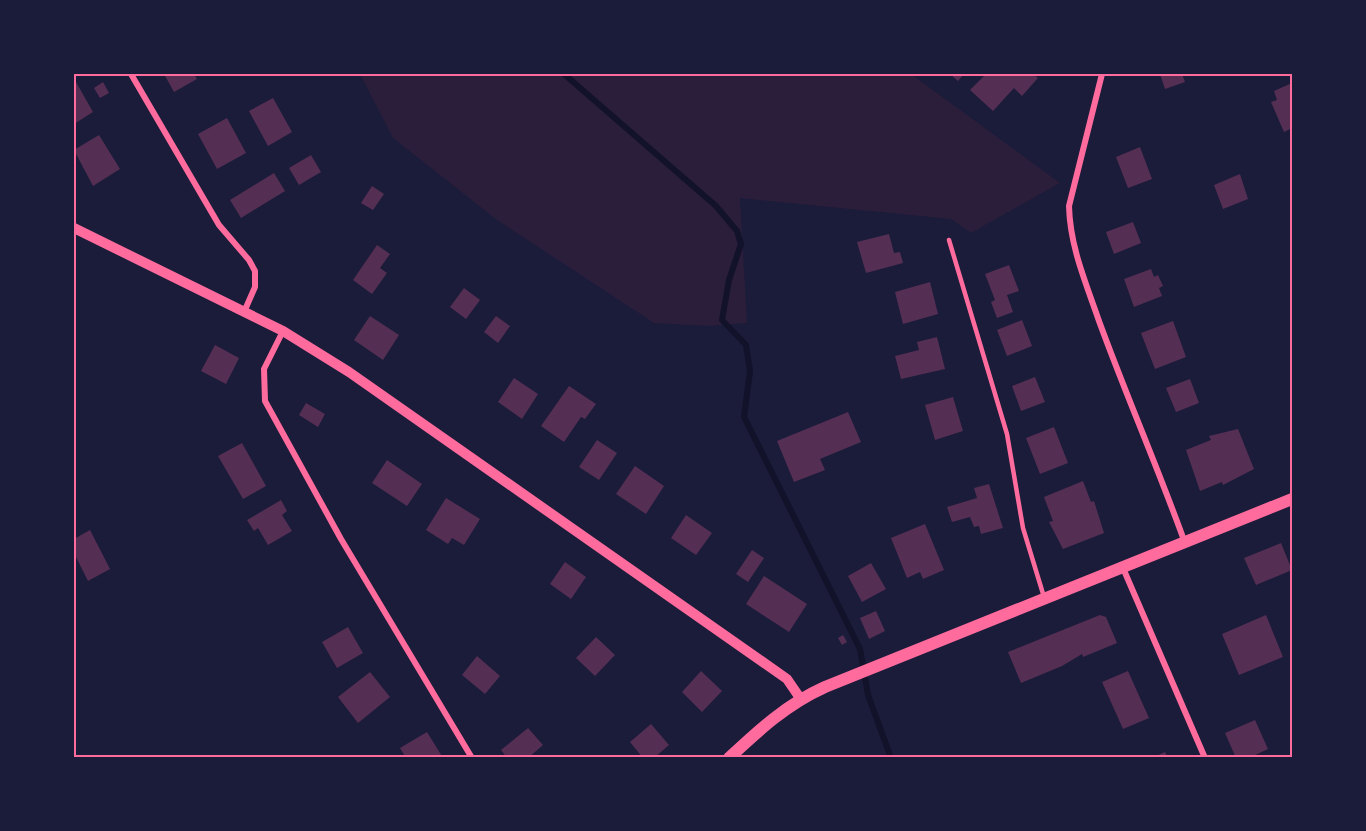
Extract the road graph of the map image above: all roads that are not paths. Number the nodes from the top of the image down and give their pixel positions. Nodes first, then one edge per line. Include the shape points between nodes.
1 (131, 74) edge
2 (1102, 74) edge
3 (74, 228) edge
4 (949, 240) dead end
5 (244, 312) junction
6 (283, 331) junction
7 (1293, 499) edge
8 (1185, 543) junction
9 (1123, 568) junction
10 (1044, 597) junction
11 (800, 698) junction
12 (472, 758) edge
13 (729, 758) edge
14 (1205, 758) edge

1 - 5 street via 219,225 255,271 255,286
2 - 8 street via 1069,219 1075,252 1097,314
3 - 5 street
4 - 10 lane via 1007,434 1023,528
5 - 6 street
6 - 11 street via 349,372 787,679
6 - 12 street via 264,369 265,401 341,539
7 - 8 main road
8 - 9 main road
9 - 10 main road
9 - 14 street
10 - 11 main road
11 - 13 main road

